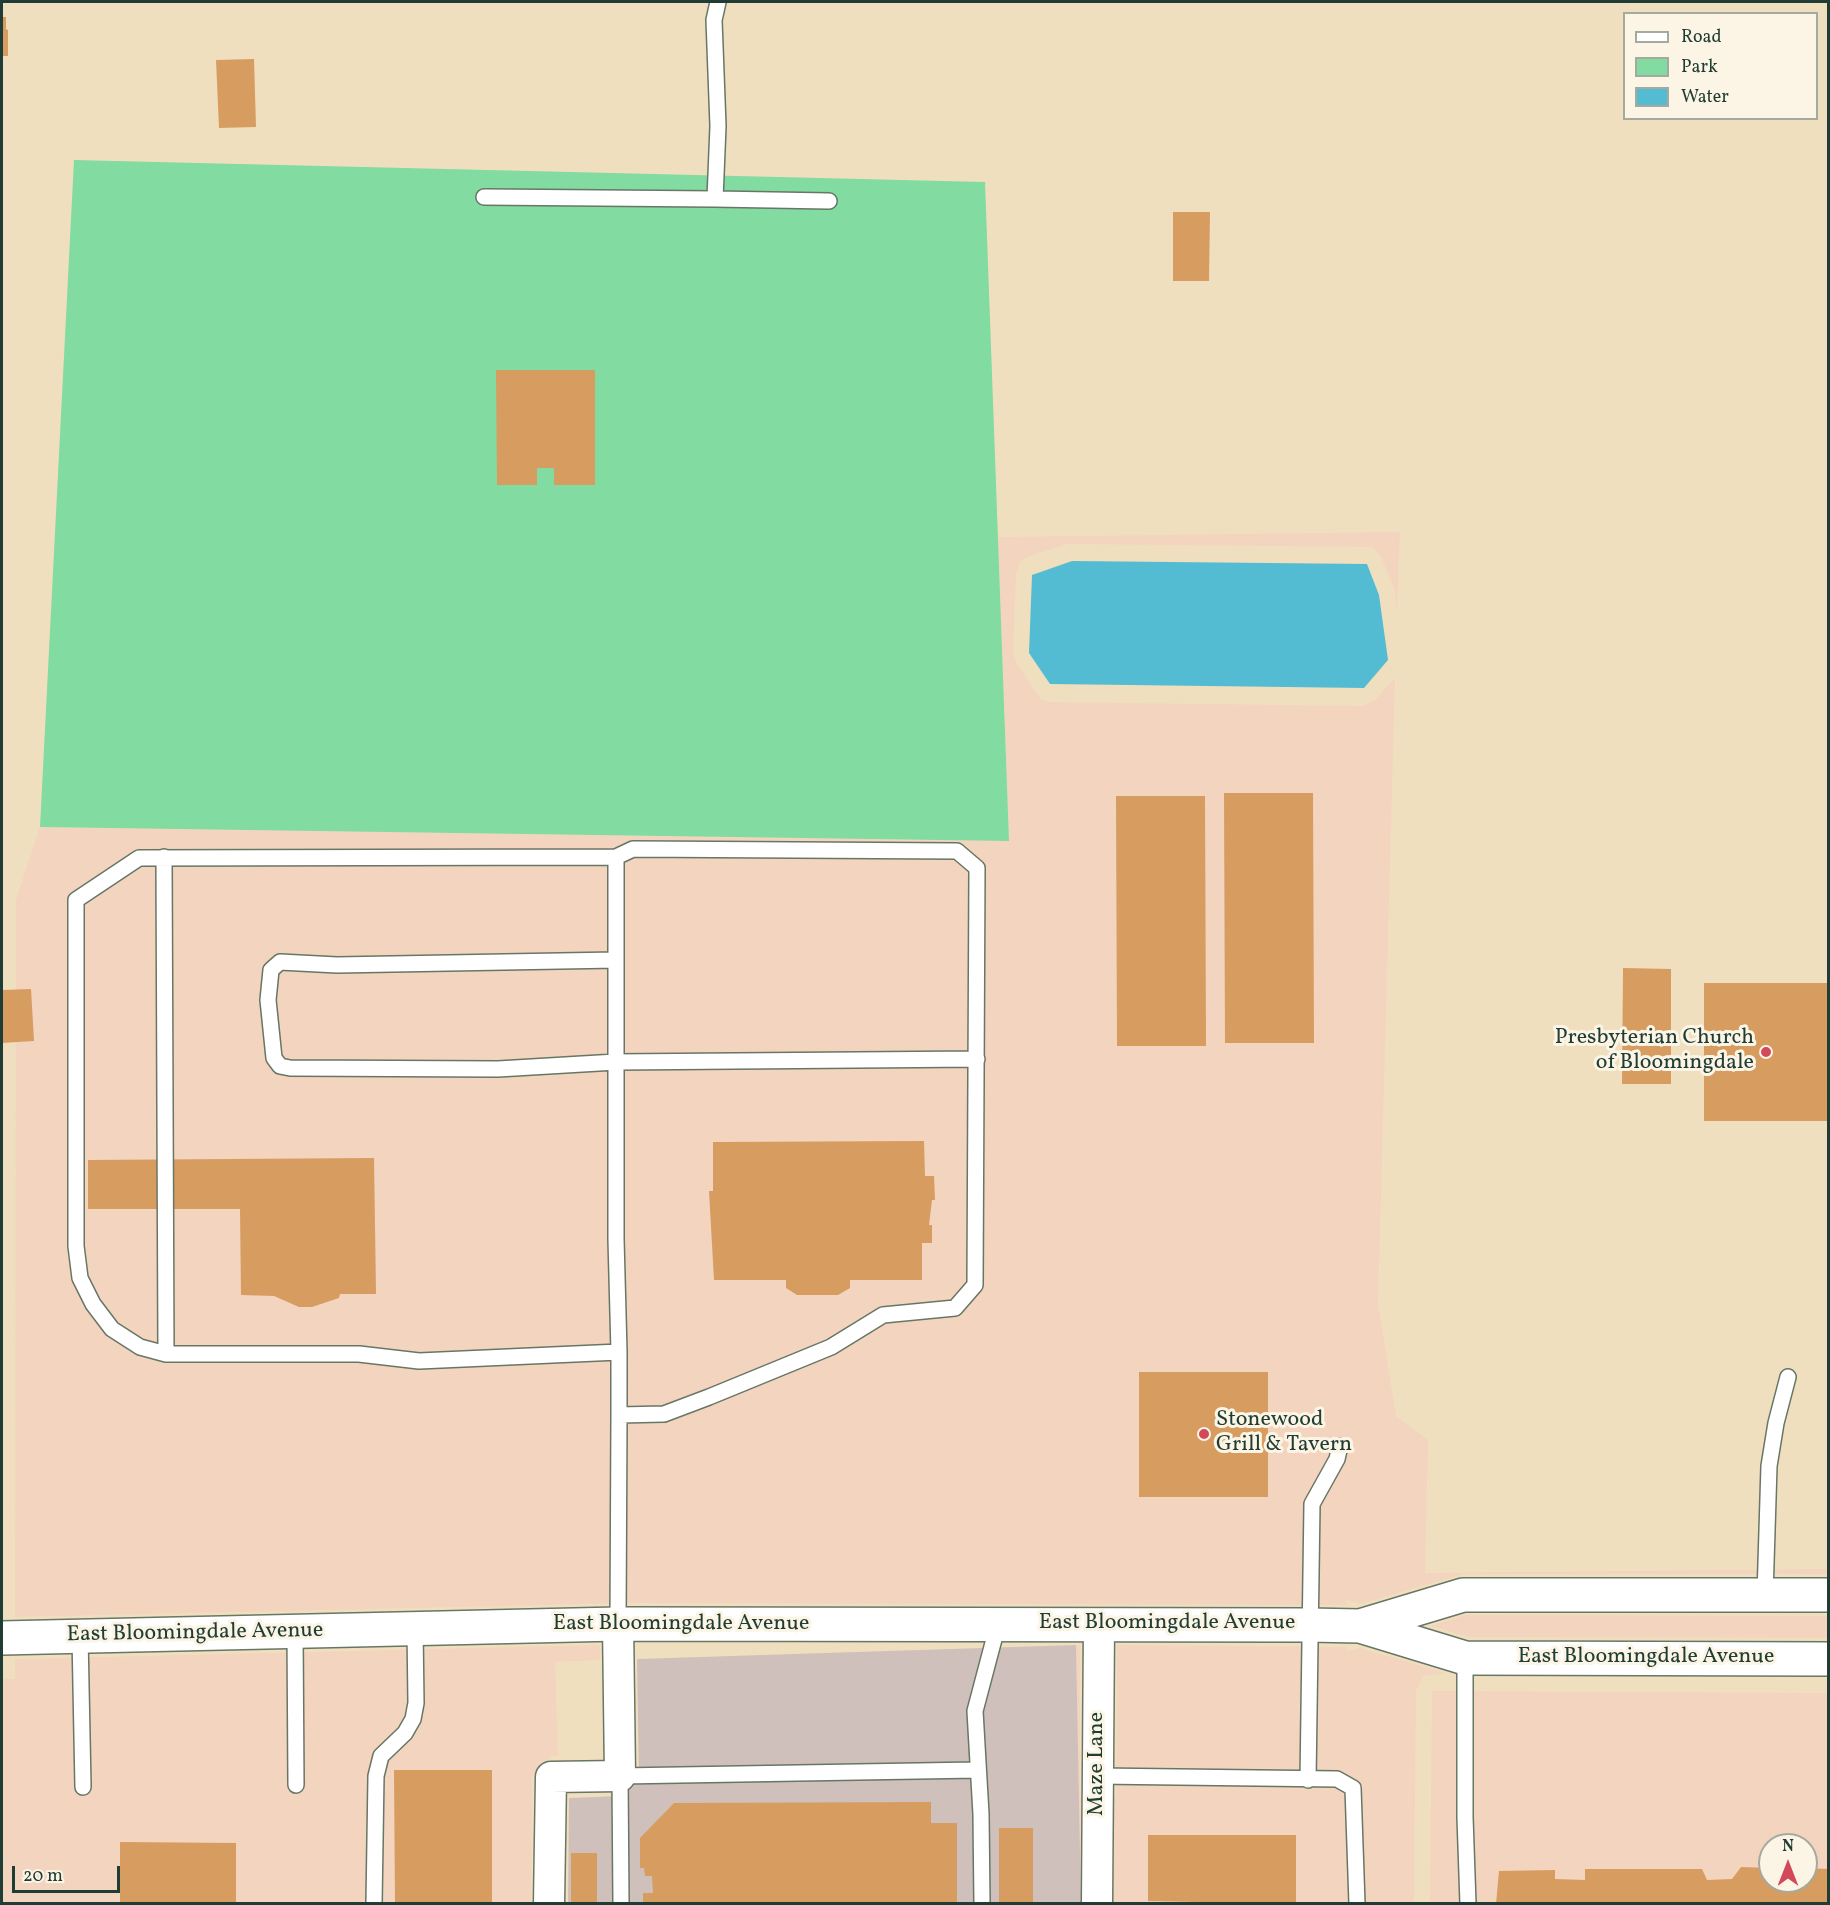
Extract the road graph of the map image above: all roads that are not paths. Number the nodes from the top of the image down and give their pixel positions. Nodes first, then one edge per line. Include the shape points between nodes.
1 (718, 2) edge
2 (484, 197) dead end
3 (715, 199) junction
4 (829, 201) dead end
5 (164, 857) junction
6 (616, 857) junction
7 (616, 960) junction
8 (977, 1059) junction
9 (616, 1062) junction
10 (619, 1352) junction
11 (166, 1354) junction
12 (1788, 1377) dead end
13 (619, 1415) junction
14 (1340, 1446) dead end
15 (1765, 1595) junction
16 (1828, 1595) edge
17 (618, 1624) junction
18 (998, 1624) junction
19 (1099, 1624) junction
20 (1309, 1625) junction
21 (1360, 1626) junction
22 (415, 1629) junction
23 (295, 1631) junction
24 (80, 1636) junction
25 (2, 1638) edge
26 (1465, 1658) junction
27 (1828, 1659) edge
28 (977, 1770) junction
29 (620, 1776) junction
30 (1098, 1776) junction
31 (1308, 1780) junction
32 (296, 1785) dead end
33 (83, 1787) dead end
34 (374, 1904) edge
35 (549, 1904) edge
36 (621, 1904) edge
37 (982, 1904) edge
38 (1097, 1904) edge
39 (1358, 1904) edge
40 (1468, 1904) edge

1 - 3 lane via 714,20 718,126
2 - 3 lane
3 - 4 lane
5 - 6 lane
5 - 11 lane
5 - 11 lane via 139,858 76,900 76,1246 80,1278 112,1329 140,1347
6 - 7 lane
6 - 8 lane via 633,849 957,851 977,868
7 - 9 lane
7 - 9 lane via 337,965 280,962 272,970 268,1000 274,1058 280,1066 290,1068 498,1070
8 - 9 lane
8 - 13 lane via 975,1285 955,1308 884,1315 831,1347 664,1414
9 - 10 lane
10 - 11 lane via 419,1361 359,1354
10 - 13 lane
12 - 15 lane via 1769,1466
13 - 17 lane
14 - 20 lane via 1312,1504
15 - 16 main road, East Bloomingdale Avenue
15 - 21 main road, East Bloomingdale Avenue via 1463,1595
17 - 18 main road, East Bloomingdale Avenue
17 - 22 main road, East Bloomingdale Avenue
17 - 29 street
18 - 19 main road, East Bloomingdale Avenue
18 - 28 lane via 975,1711
19 - 20 main road, East Bloomingdale Avenue
19 - 30 street, Maze Lane
20 - 21 main road, East Bloomingdale Avenue
20 - 31 lane
21 - 26 main road, East Bloomingdale Avenue
22 - 23 main road, East Bloomingdale Avenue
22 - 34 lane via 413,1719 405,1733 381,1756 376,1776
23 - 24 main road, East Bloomingdale Avenue
23 - 32 lane
24 - 25 main road, East Bloomingdale Avenue
24 - 33 lane
26 - 27 main road, East Bloomingdale Avenue
26 - 40 lane
28 - 29 lane
28 - 37 lane
29 - 35 street via 551,1777
29 - 36 lane
30 - 31 lane
30 - 38 street, Maze Lane
31 - 39 lane via 1337,1779 1353,1788

